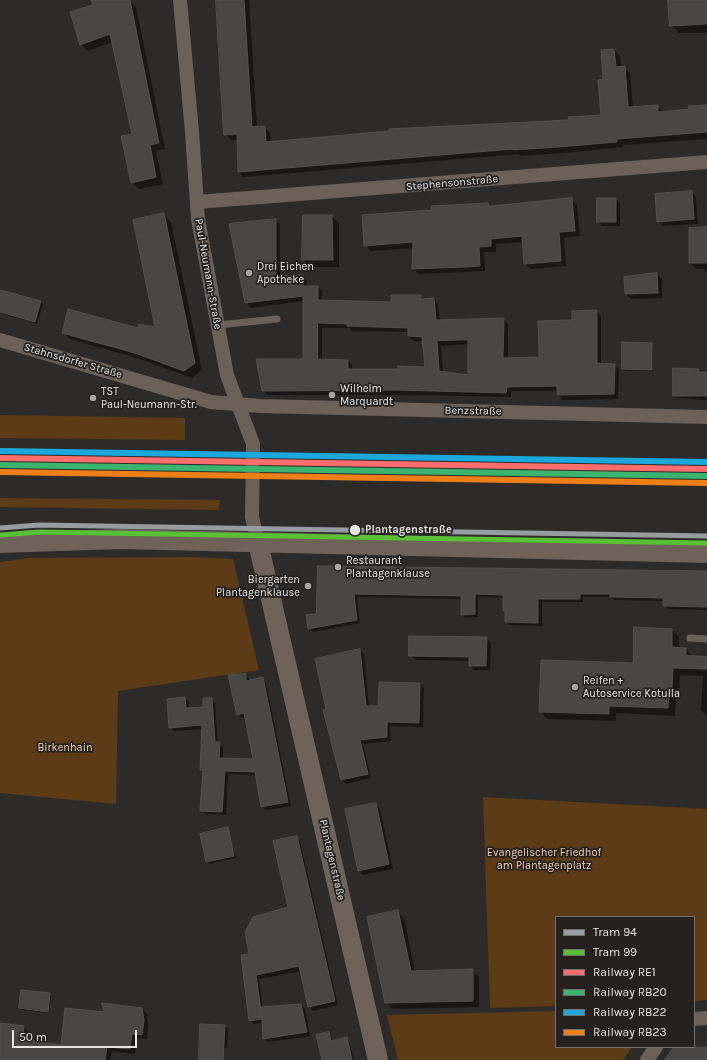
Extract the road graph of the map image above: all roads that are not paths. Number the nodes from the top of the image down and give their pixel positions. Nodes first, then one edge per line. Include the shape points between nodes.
1 (180, 0) edge
2 (707, 162) edge
3 (197, 202) junction
4 (277, 319) dead end
5 (218, 325) junction
6 (0, 340) edge
7 (239, 405) junction
8 (707, 417) edge
9 (0, 543) edge
10 (258, 543) junction
11 (707, 553) edge
12 (690, 638) dead end
13 (707, 639) edge
14 (707, 1018) edge
15 (695, 1019) edge
16 (655, 1048) edge
17 (378, 1060) edge
18 (648, 1060) edge

1 - 3 street, Paul-Neumann-Straße
2 - 3 street, Stephensonstraße
3 - 5 street, Paul-Neumann-Straße
4 - 5 lane
5 - 7 street, Paul-Neumann-Straße via 227,375
6 - 7 street, Stahnsdorfer Straße via 211,402
7 - 8 street, Benzstraße
7 - 10 street, Paul-Neumann-Straße via 253,444 252,517
9 - 10 street via 120,539
10 - 11 street
10 - 17 street, Plantagenstraße
12 - 13 lane
14 - 15 street
16 - 18 street

